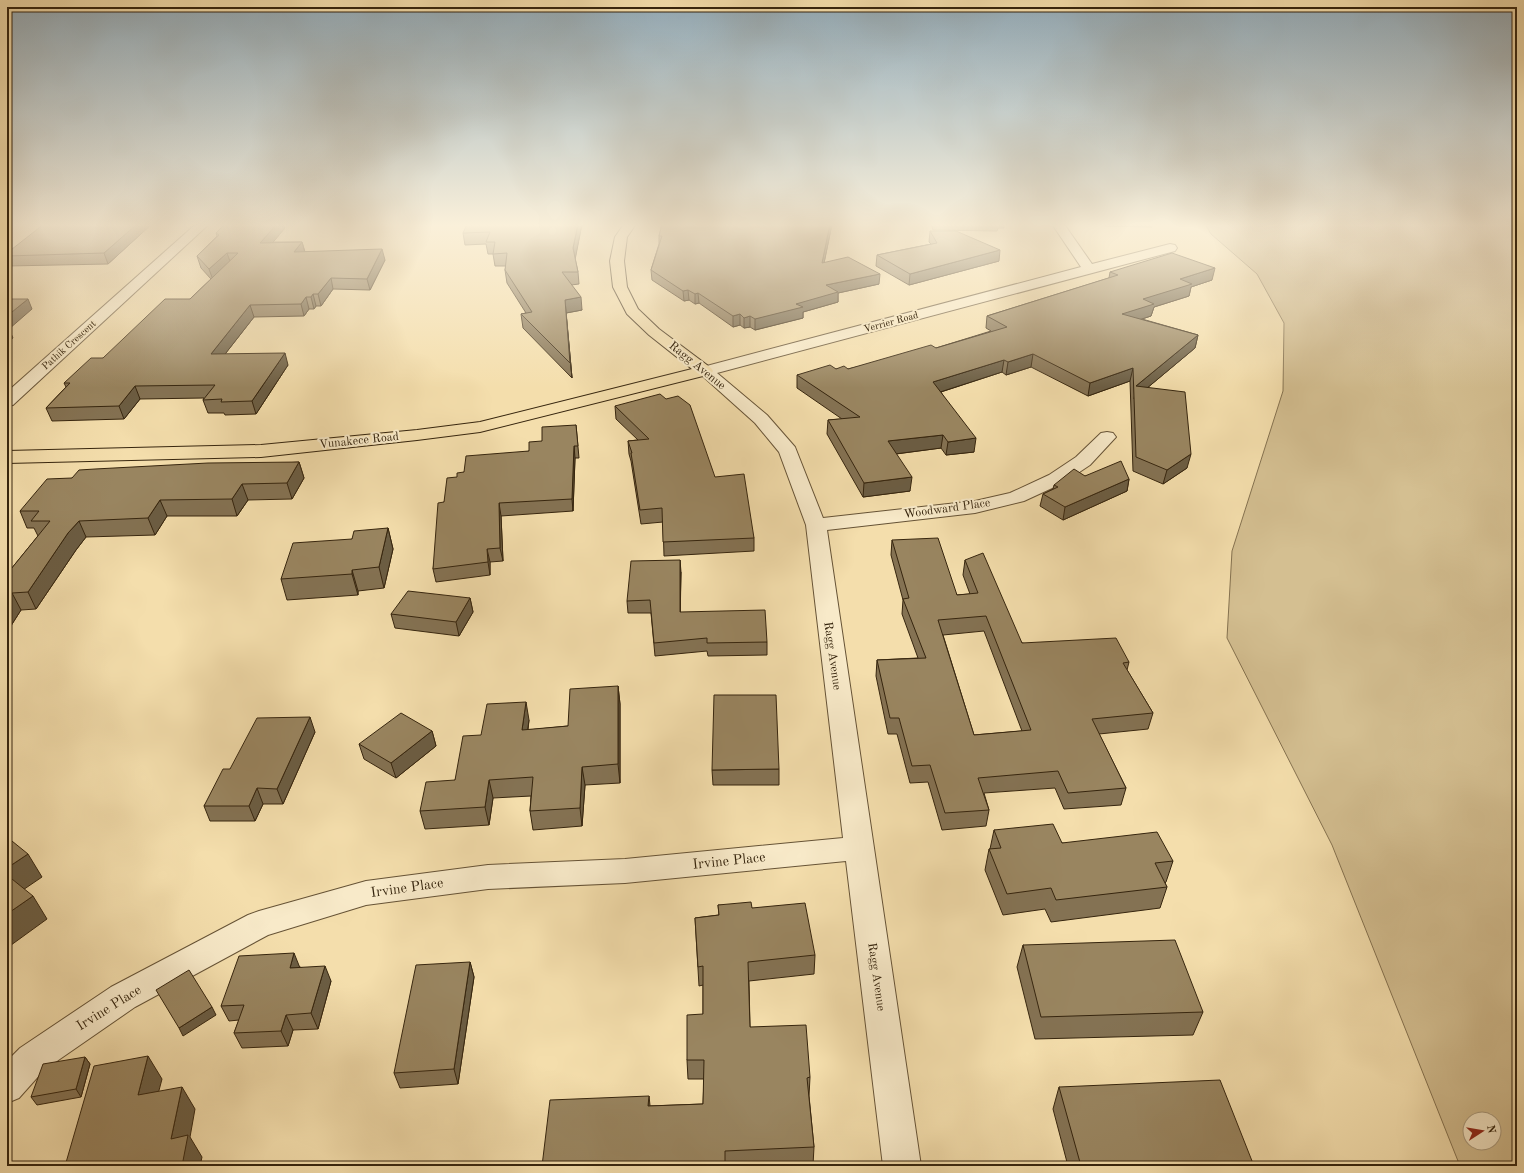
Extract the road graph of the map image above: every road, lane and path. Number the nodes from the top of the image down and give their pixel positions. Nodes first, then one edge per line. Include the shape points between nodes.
1 (142, 279) edge
2 (619, 279) edge
3 (1056, 279) edge
4 (705, 371) junction
5 (7, 401) edge
6 (1107, 437) dead end
7 (7, 457) edge
8 (816, 525) junction
9 (858, 848) junction
10 (7, 1086) edge
11 (902, 1166) edge

1 - 5 street, Pathik Crescent
2 - 4 main road, Ragg Avenue via 620,287 632,311 654,332
3 - 4 street, Verrier Road
4 - 7 main road, Vunakece Road via 480,427 417,435 261,451
4 - 8 street, Ragg Avenue via 761,419 788,451
6 - 8 street, Woodward Place via 1083,461 1056,479 1017,497 975,507
8 - 9 street, Ragg Avenue
9 - 10 street, Irvine Place via 624,871 488,878 358,896 259,924 122,997 32,1059
9 - 11 street, Ragg Avenue

